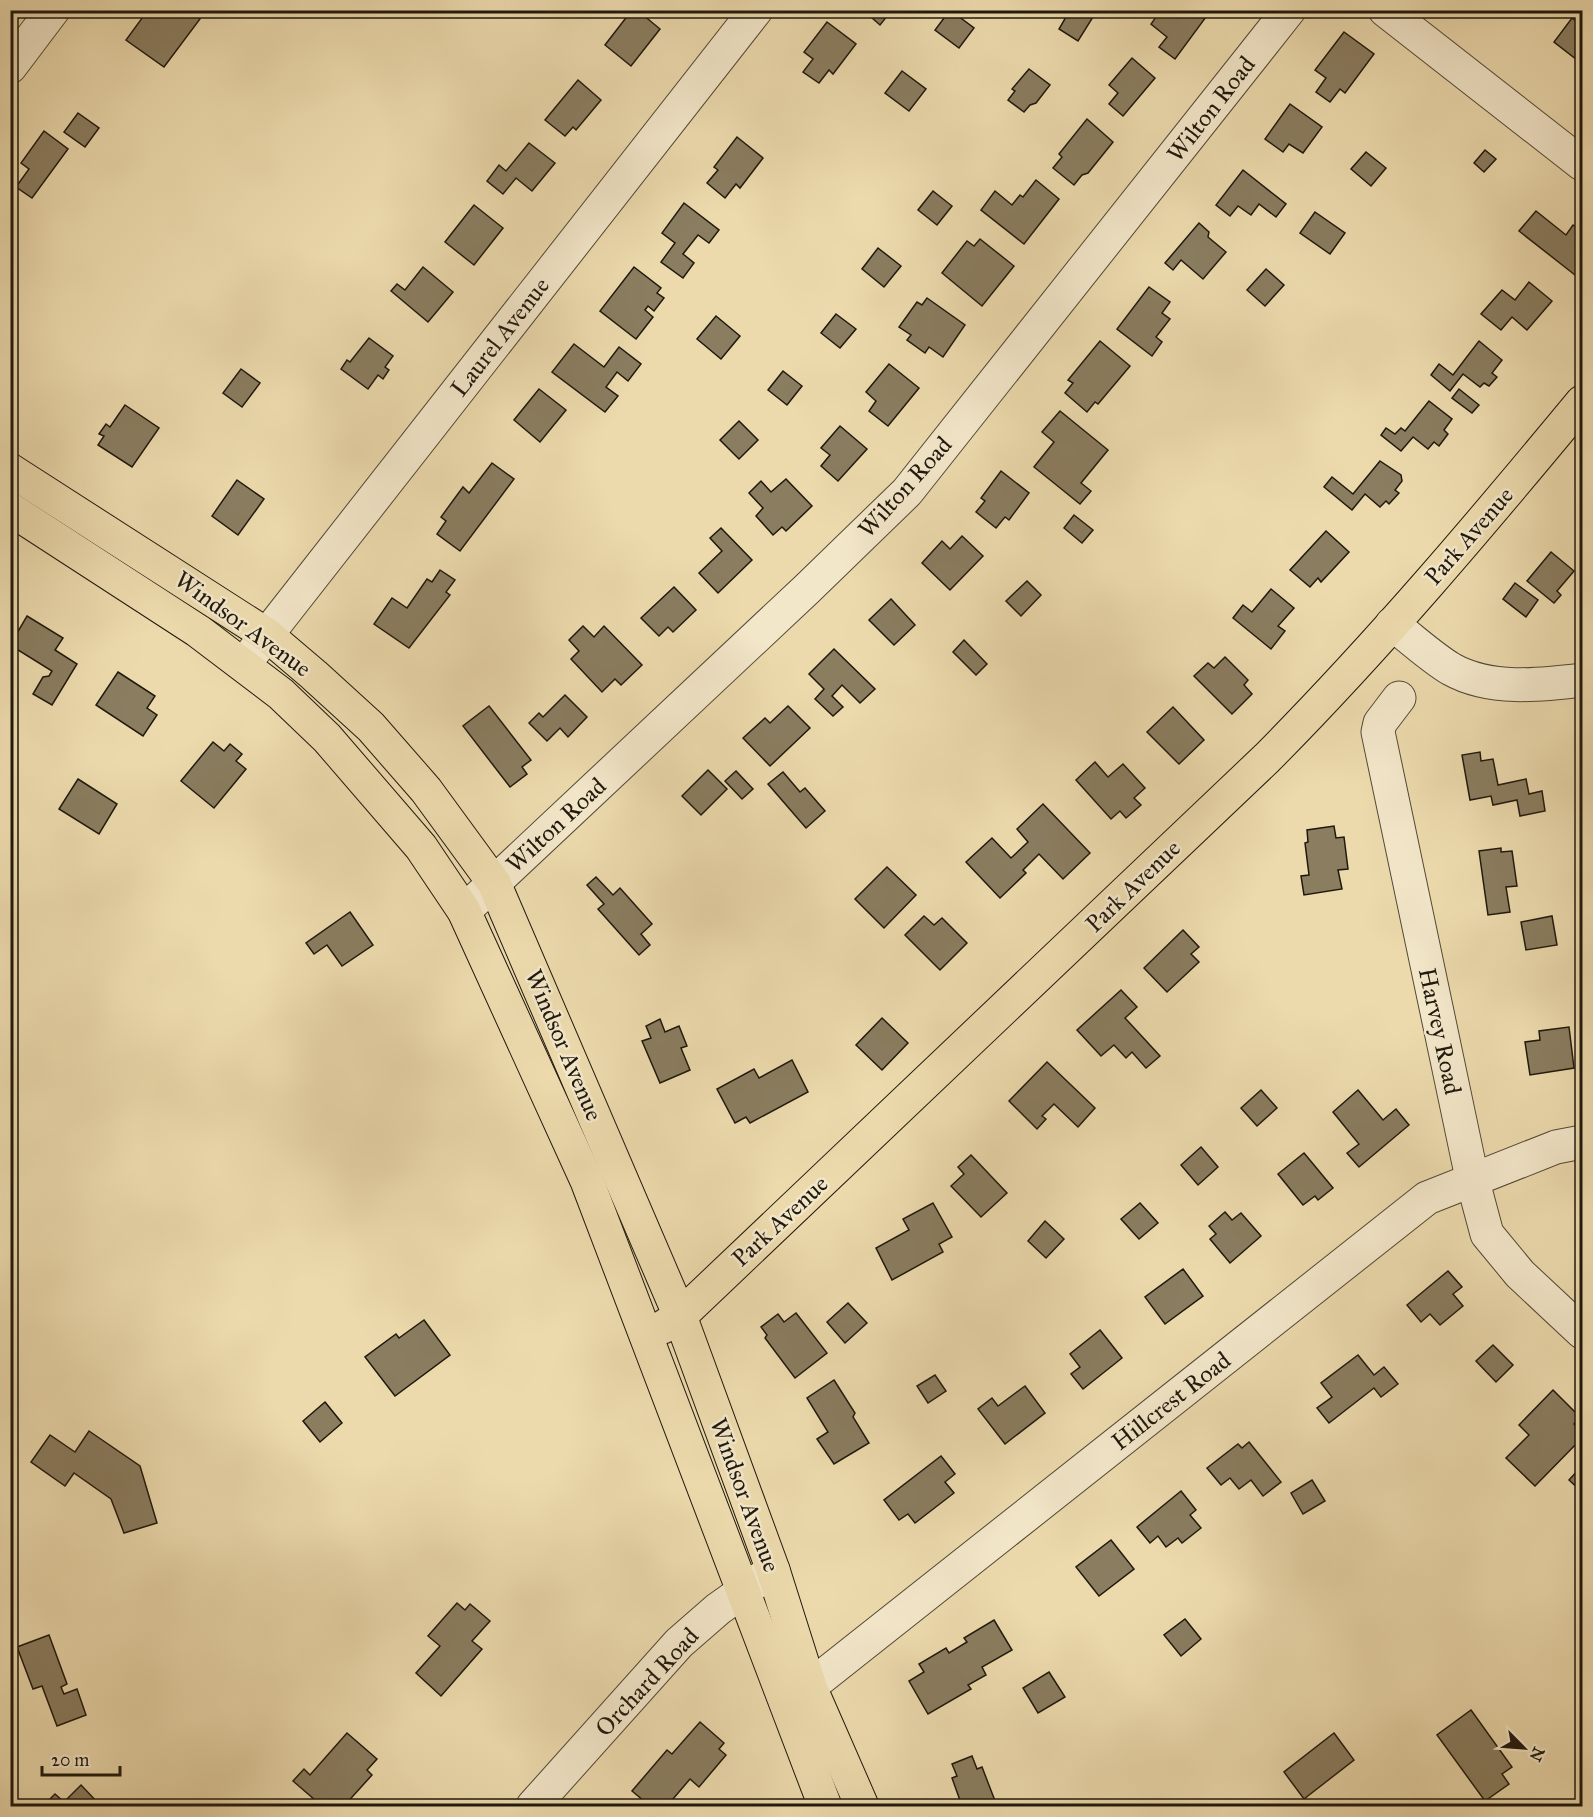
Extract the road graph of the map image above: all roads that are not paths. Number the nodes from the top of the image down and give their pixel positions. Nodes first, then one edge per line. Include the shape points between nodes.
1 (53, 10) edge
2 (756, 10) edge
3 (1290, 10) edge
4 (1385, 10) edge
5 (10, 67) edge
6 (1582, 164) edge
7 (1582, 402) edge
8 (10, 470) edge
9 (10, 509) edge
10 (1392, 624) junction
11 (267, 635) junction
12 (244, 664) junction
13 (1582, 680) edge
14 (1399, 698) dead end
15 (494, 883) junction
16 (464, 911) junction
17 (1582, 1142) edge
18 (1472, 1178) junction
19 (680, 1316) junction
20 (1582, 1332) edge
21 (648, 1336) junction
22 (772, 1570) junction
23 (745, 1589) junction
24 (797, 1697) junction
25 (533, 1806) edge
26 (825, 1806) edge
27 (862, 1806) edge

1 - 5 street
2 - 11 street, Laurel Avenue
3 - 15 street, Wilton Road via 907,492
4 - 6 street
7 - 10 main road, Park Avenue
8 - 11 main road, Windsor Avenue
9 - 12 main road, Windsor Avenue
10 - 13 street via 1451,669 1480,681 1513,684
10 - 19 main road, Park Avenue via 1267,758
11 - 12 street, Laurel Avenue
11 - 15 main road, Windsor Avenue via 371,727 426,790
12 - 16 main road, Windsor Avenue via 327,738 421,847
14 - 18 street, Harvey Road via 1380,723 1378,732
15 - 16 street, Wilton Road
15 - 19 main road, Windsor Avenue
16 - 21 main road, Windsor Avenue via 587,1181
17 - 18 street, Hillcrest Road via 1556,1147
18 - 20 street, Harvey Road via 1487,1234 1520,1274
18 - 24 street, Hillcrest Road via 1427,1198
19 - 21 main road, Park Avenue
19 - 22 main road, Windsor Avenue
21 - 23 main road, Windsor Avenue
22 - 23 street, Orchard Road
22 - 24 main road, Windsor Avenue
23 - 24 main road, Windsor Avenue
23 - 25 street, Orchard Road via 679,1643
24 - 26 main road, Windsor Avenue
24 - 27 main road, Windsor Avenue

